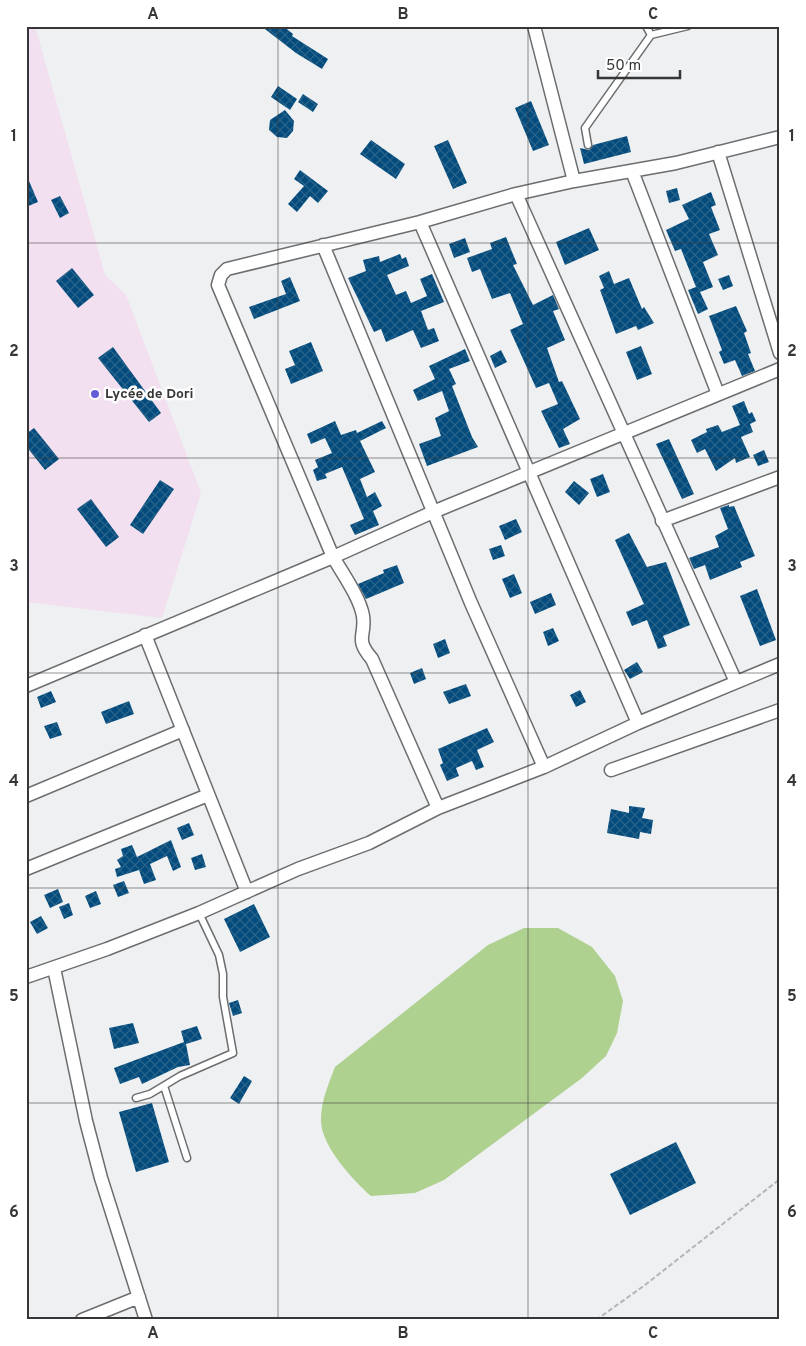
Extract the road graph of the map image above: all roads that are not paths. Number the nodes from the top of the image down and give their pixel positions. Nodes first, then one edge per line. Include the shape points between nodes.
1 (534, 26) edge
2 (646, 26) edge
3 (688, 26) edge
4 (650, 34) junction
5 (780, 137) edge
6 (588, 146) dead end
7 (718, 152) junction
8 (632, 171) junction
9 (574, 181) junction
10 (516, 194) junction
11 (420, 222) junction
12 (323, 245) junction
13 (780, 354) edge
14 (780, 368) edge
15 (718, 394) junction
16 (624, 433) junction
17 (529, 472) junction
18 (780, 477) edge
19 (433, 512) junction
20 (662, 521) junction
21 (333, 557) junction
22 (145, 634) junction
23 (780, 664) edge
24 (736, 682) junction
25 (26, 686) edge
26 (780, 710) edge
27 (638, 723) junction
28 (183, 730) junction
29 (544, 767) junction
30 (611, 770) dead end
31 (208, 795) junction
32 (26, 796) edge
33 (438, 808) junction
34 (26, 869) edge
35 (247, 892) junction
36 (199, 913) junction
37 (54, 968) junction
38 (26, 977) edge
39 (164, 1086) junction
40 (136, 1098) dead end
41 (187, 1158) dead end
42 (139, 1297) junction
43 (82, 1320) edge
44 (146, 1320) edge

1 - 9 street
2 - 4 lane
3 - 4 lane
4 - 6 lane via 585,128
5 - 7 street
7 - 8 street
7 - 13 street
8 - 9 street
8 - 15 street
9 - 10 street
10 - 11 street
10 - 16 street
11 - 12 street
11 - 17 street
12 - 19 street
12 - 21 street via 227,270 221,275 218,285
14 - 15 street
15 - 16 street
16 - 17 street
16 - 20 street
17 - 19 street
17 - 27 street
18 - 20 street
19 - 21 street
19 - 29 street
20 - 24 street
21 - 22 street
21 - 33 street via 363,616 361,642 372,659
22 - 25 street
22 - 28 street
23 - 24 street
24 - 27 street
26 - 30 street
27 - 29 street
28 - 31 street
28 - 32 street
29 - 33 street
31 - 34 street
31 - 35 street
33 - 35 street via 369,843
35 - 36 street
36 - 37 street
36 - 39 lane via 219,955 233,1054
37 - 38 street
37 - 42 street via 86,1120
39 - 40 lane
39 - 41 lane
42 - 43 street
42 - 44 street

